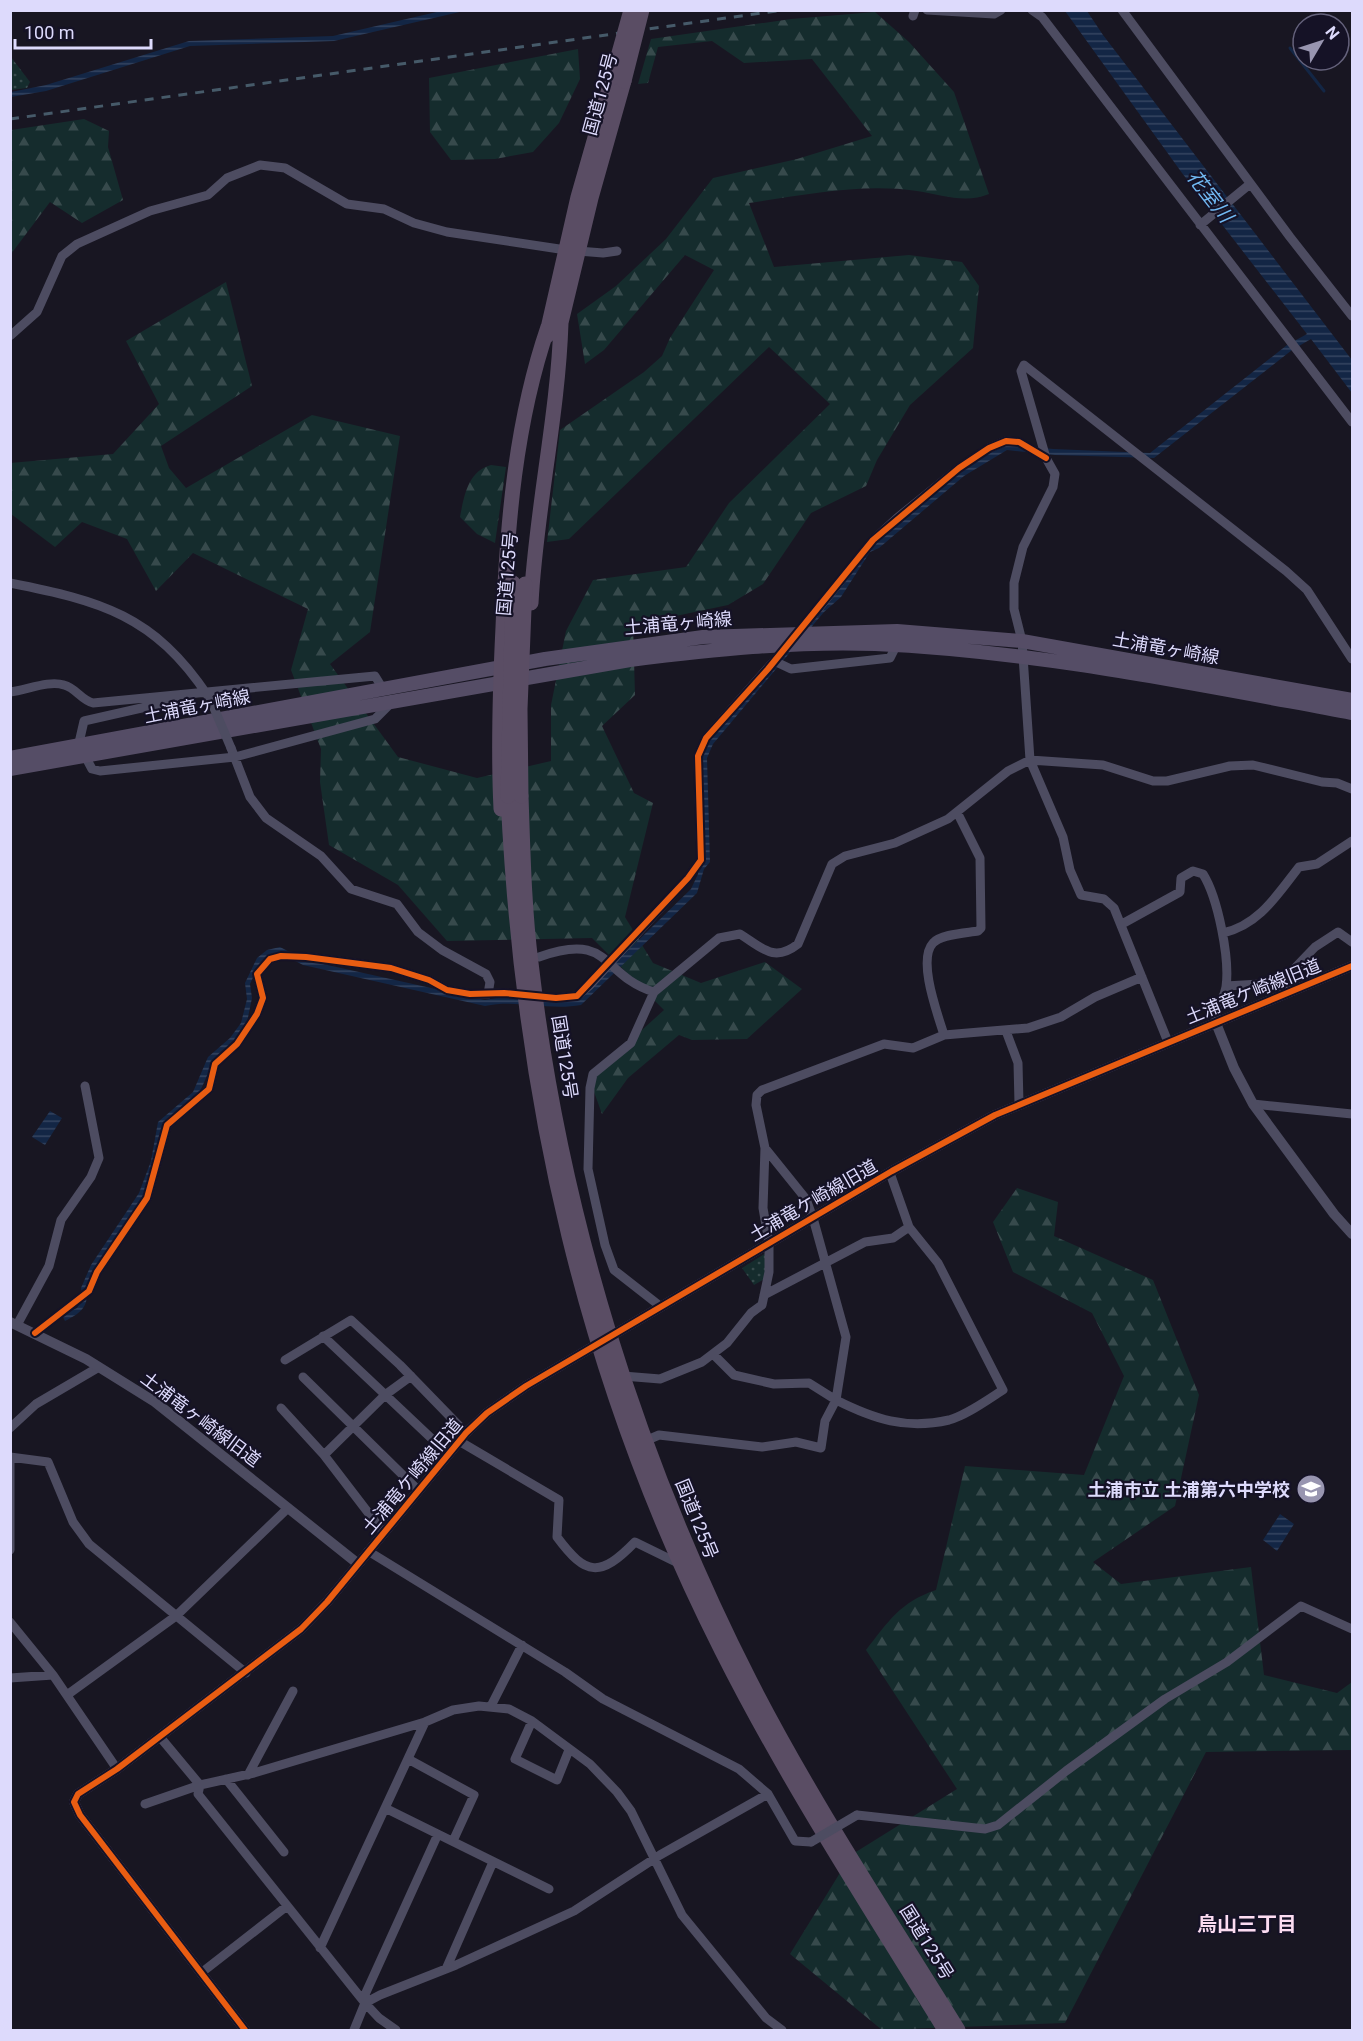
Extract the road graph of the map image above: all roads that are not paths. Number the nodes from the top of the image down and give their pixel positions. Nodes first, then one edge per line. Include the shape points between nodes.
1 (631, 10) edge
2 (642, 10) edge
3 (927, 10) edge
4 (1001, 10) edge
5 (1032, 10) edge
6 (1122, 10) edge
7 (618, 80) junction
8 (1250, 184) junction
9 (1200, 225) junction
10 (572, 250) junction
11 (617, 251) dead end
12 (1353, 316) edge
13 (554, 325) junction
14 (10, 336) edge
15 (1353, 422) edge
16 (1046, 458) junction
17 (10, 583) edge
18 (819, 608) tunnel mouth
19 (1022, 641) junction
20 (896, 646) junction
21 (1022, 656) junction
22 (1353, 659) edge
23 (529, 662) junction
24 (501, 668) junction
25 (528, 679) junction
26 (500, 684) junction
27 (383, 689) junction
28 (10, 692) edge
29 (179, 694) junction
30 (209, 697) junction
31 (1353, 700) edge
32 (391, 703) junction
33 (1353, 713) edge
34 (82, 751) junction
35 (233, 753) junction
36 (10, 758) edge
37 (1030, 760) junction
38 (10, 769) edge
39 (1353, 789) edge
40 (957, 812) junction
41 (1353, 841) edge
42 (1122, 924) junction
43 (1223, 933) junction
44 (1353, 942) edge
45 (539, 957) junction
46 (610, 963) junction
47 (1353, 966) edge
48 (1142, 977) junction
49 (1226, 986) junction
50 (654, 992) junction
51 (1290, 992) junction
52 (504, 993) tunnel mouth
53 (488, 994) junction
54 (556, 998) tunnel mouth
55 (1216, 1023) junction
56 (1006, 1031) junction
57 (944, 1035) junction
58 (1168, 1042) junction
59 (537, 1044) junction
60 (85, 1086) dead end
61 (1019, 1104) junction
62 (1253, 1104) junction
63 (1353, 1114) edge
64 (765, 1148) junction
65 (890, 1173) junction
66 (813, 1218) junction
67 (909, 1227) junction
68 (1353, 1234) edge
69 (769, 1243) junction
70 (826, 1265) junction
71 (764, 1295) junction
72 (660, 1306) junction
73 (14, 1323) edge
74 (34, 1334) junction
75 (323, 1336) junction
76 (604, 1339) junction
77 (712, 1354) junction
78 (285, 1360) dead end
79 (99, 1367) junction
80 (411, 1376) junction
81 (623, 1376) junction
82 (303, 1377) dead end
83 (385, 1395) junction
84 (836, 1400) junction
85 (281, 1408) dead end
86 (353, 1426) junction
87 (10, 1428) edge
88 (462, 1437) junction
89 (645, 1441) junction
90 (448, 1454) junction
91 (324, 1455) junction
92 (418, 1490) junction
93 (288, 1508) junction
94 (11, 1524) edge
95 (383, 1532) junction
96 (10, 1550) edge
97 (368, 1551) junction
98 (357, 1563) junction
99 (682, 1565) junction
100 (176, 1616) junction
101 (10, 1622) edge
102 (1353, 1629) edge
103 (522, 1645) junction
104 (246, 1673) junction
105 (53, 1675) junction
106 (10, 1678) edge
107 (293, 1691) dead end
108 (67, 1695) junction
109 (491, 1706) junction
110 (532, 1721) junction
111 (425, 1722) junction
112 (160, 1737) junction
113 (570, 1750) junction
114 (408, 1760) junction
115 (117, 1769) junction
116 (248, 1774) junction
117 (226, 1779) junction
118 (200, 1785) junction
119 (768, 1794) junction
120 (145, 1804) dead end
121 (385, 1808) junction
122 (438, 1834) junction
123 (453, 1841) junction
124 (284, 1852) dead end
125 (653, 1860) junction
126 (493, 1862) junction
127 (549, 1889) dead end
128 (287, 1906) junction
129 (320, 1948) junction
130 (446, 1969) junction
131 (201, 1973) junction
132 (364, 2001) junction
133 (245, 2031) edge
134 (354, 2031) edge
135 (396, 2031) edge
136 (782, 2031) edge
137 (945, 2031) edge
138 (958, 2031) edge

1 - 7 highway, 国道125号, bridge
2 - 7 highway, 国道125号, bridge
3 - 4 street via 994,14
5 - 9 street via 1042,17
6 - 8 street
7 - 10 highway, 国道125号
8 - 9 street
8 - 12 street
9 - 15 street
10 - 11 street
10 - 13 highway, 国道125号
10 - 14 street via 447,232 384,209 347,204 285,168 260,165 227,178 208,195 150,211 77,244 62,256 37,312
13 - 23 highway via 559,376 532,586
13 - 24 highway via 532,372 522,423 510,522
13 - 59 highway, 国道125号, bridge via 519,584 520,698 514,796
16 - 18 street via 1019,442 1006,441 989,448 873,540
16 - 19 street via 1055,474 1053,487 1023,547 1014,583 1014,609
16 - 22 street via 1020,371 1024,364 1286,571 1307,590
17 - 30 street via 75,596 137,622 161,640 197,678
19 - 21 street
19 - 23 main road, 土浦竜ヶ崎線 via 897,631 704,637 626,645
19 - 31 main road, 土浦竜ヶ崎線
20 - 21 main road, 土浦竜ヶ崎線
20 - 25 main road, 土浦竜ヶ崎線 via 829,644 705,651 621,661
20 - 46 street via 890,658 791,669 774,660 706,738 698,756 701,860
21 - 33 main road, 土浦竜ヶ崎線
21 - 37 street
23 - 24 main road, 土浦竜ヶ崎線
23 - 25 highway
24 - 26 highway
24 - 27 main road, 土浦竜ヶ崎線
25 - 26 main road, 土浦竜ヶ崎線
25 - 45 highway via 530,860
26 - 32 main road, 土浦竜ヶ崎線
26 - 59 highway via 506,918 512,968
27 - 30 street via 375,676
27 - 34 main road, 土浦竜ヶ崎線
28 - 29 street via 66,685 93,703
29 - 30 street
29 - 34 street via 168,702 84,721
30 - 35 street, bridge
32 - 34 main road, 土浦竜ヶ崎線
32 - 35 street via 375,719
34 - 35 street via 92,769 100,771
34 - 36 main road, 土浦竜ヶ崎線
34 - 38 main road, 土浦竜ヶ崎線
35 - 53 street via 250,797 266,818 321,856 351,889 397,904 418,932 486,974 490,982
37 - 39 street via 1103,765 1152,781 1253,765
37 - 40 street via 1008,771
37 - 42 street via 1081,895 1104,899
40 - 50 street via 920,833 845,856 832,864 798,944 787,953 771,954 740,934 718,938
40 - 57 street via 980,858 981,928 938,939 930,947 927,975
41 - 43 street via 1317,864 1299,867 1257,918
42 - 43 street via 1180,892 1181,878 1193,871 1203,874 1210,886
42 - 48 street
43 - 49 street
44 - 51 street via 1338,932 1315,947 1292,972
45 - 46 street via 579,947
45 - 59 highway
46 - 50 street via 637,985
46 - 54 street via 577,996
47 - 51 street, 土浦竜ケ崎線旧道
48 - 56 street via 1061,1017
48 - 58 street
49 - 51 street via 1276,983
49 - 55 street via 1216,1008
50 - 72 street via 631,1043 593,1074 588,1169 614,1270
51 - 55 street, 土浦竜ケ崎線旧道
52 - 53 street
53 - 74 street via 447,990 392,968 306,957 270,959 257,974 263,998 257,1014 237,1044 215,1064 209,1089 167,1125 147,1198 89,1292
55 - 58 street, 土浦竜ケ崎線旧道
55 - 62 street
56 - 57 street
56 - 61 street via 1018,1063
57 - 64 street via 913,1048 884,1044 762,1090 756,1105
58 - 61 street, 土浦竜ケ崎線旧道
59 - 76 highway, 国道125号
60 - 73 street via 99,1158 91,1177 61,1220 49,1266
61 - 65 street, 土浦竜ケ崎線旧道
62 - 63 street
62 - 68 street
64 - 66 street via 806,1199
64 - 69 street via 763,1208
65 - 66 street, 土浦竜ケ崎線旧道
65 - 67 street
66 - 69 street, 土浦竜ケ崎線旧道
66 - 70 street
67 - 70 street via 893,1238 865,1242
67 - 84 street via 938,1263 1003,1390 951,1419 907,1424 873,1418
69 - 71 street
69 - 72 street, 土浦竜ケ崎線旧道
70 - 71 street
70 - 84 street via 846,1337
71 - 77 street via 762,1305
72 - 76 street, 土浦竜ケ崎線旧道
73 - 74 street, 土浦竜ヶ崎線旧道
74 - 79 street, 土浦竜ヶ崎線旧道
75 - 78 street
75 - 80 street via 351,1320
75 - 83 street
76 - 81 highway, 国道125号
76 - 88 street, 土浦竜ケ崎線旧道 via 505,1400
76 - 99 highway, 国道125号 via 632,1446
77 - 81 street via 660,1379
77 - 84 street via 734,1376 774,1384 809,1383
79 - 87 street via 36,1404
79 - 93 street, 土浦竜ヶ崎線旧道 via 155,1402
80 - 83 street
80 - 88 street
81 - 89 highway, 国道125号
82 - 86 street
83 - 86 street
83 - 90 street
84 - 89 street via 825,1421 821,1449 796,1442 762,1447 659,1435
85 - 91 street
86 - 91 street
86 - 92 street
88 - 90 street, 土浦竜ケ崎線旧道
88 - 99 street via 560,1500 557,1537 585,1568 596,1569 622,1556 635,1542
89 - 138 highway, 国道125号 via 698,1574 773,1725
90 - 92 street, 土浦竜ケ崎線旧道
91 - 95 street
92 - 95 street, 土浦竜ケ崎線旧道
93 - 98 street, 土浦竜ヶ崎線旧道
93 - 100 street
94 - 96 street
94 - 100 street via 10,1457 48,1462 81,1535
95 - 97 street, 土浦竜ケ崎線旧道
97 - 98 street, 土浦竜ケ崎線旧道
97 - 103 street
98 - 104 street, 土浦竜ケ崎線旧道 via 301,1629
99 - 137 highway, 国道125号 via 763,1730
100 - 104 street
100 - 108 street
101 - 105 street
102 - 119 street, bridge via 1301,1606 986,1830 857,1815 811,1842 795,1841
103 - 109 street
103 - 119 street via 603,1699 739,1769
104 - 112 street, 土浦竜ケ崎線旧道
105 - 106 street
105 - 108 street
107 - 116 street
108 - 115 street
109 - 110 street via 509,1709
109 - 111 street via 453,1710
110 - 113 street
110 - 113 street via 515,1759 557,1780
111 - 114 street
111 - 116 street
112 - 115 street, 土浦竜ケ崎線旧道
112 - 118 street
113 - 125 street via 617,1792 631,1811
114 - 121 street
114 - 123 street via 474,1795
115 - 131 street, 土浦竜ケ崎線旧道 via 78,1794 75,1808
116 - 117 street
117 - 118 street
117 - 124 street
118 - 120 street
118 - 128 street via 198,1794
119 - 125 street
121 - 122 street
121 - 129 street
122 - 123 street
122 - 132 street
123 - 126 street
125 - 130 street via 574,1911
125 - 136 street via 682,1915 766,2018
126 - 127 street
126 - 130 street
128 - 129 street
128 - 131 street
129 - 132 street
130 - 132 street
131 - 133 street, 土浦竜ケ崎線旧道
132 - 134 street
132 - 135 street

